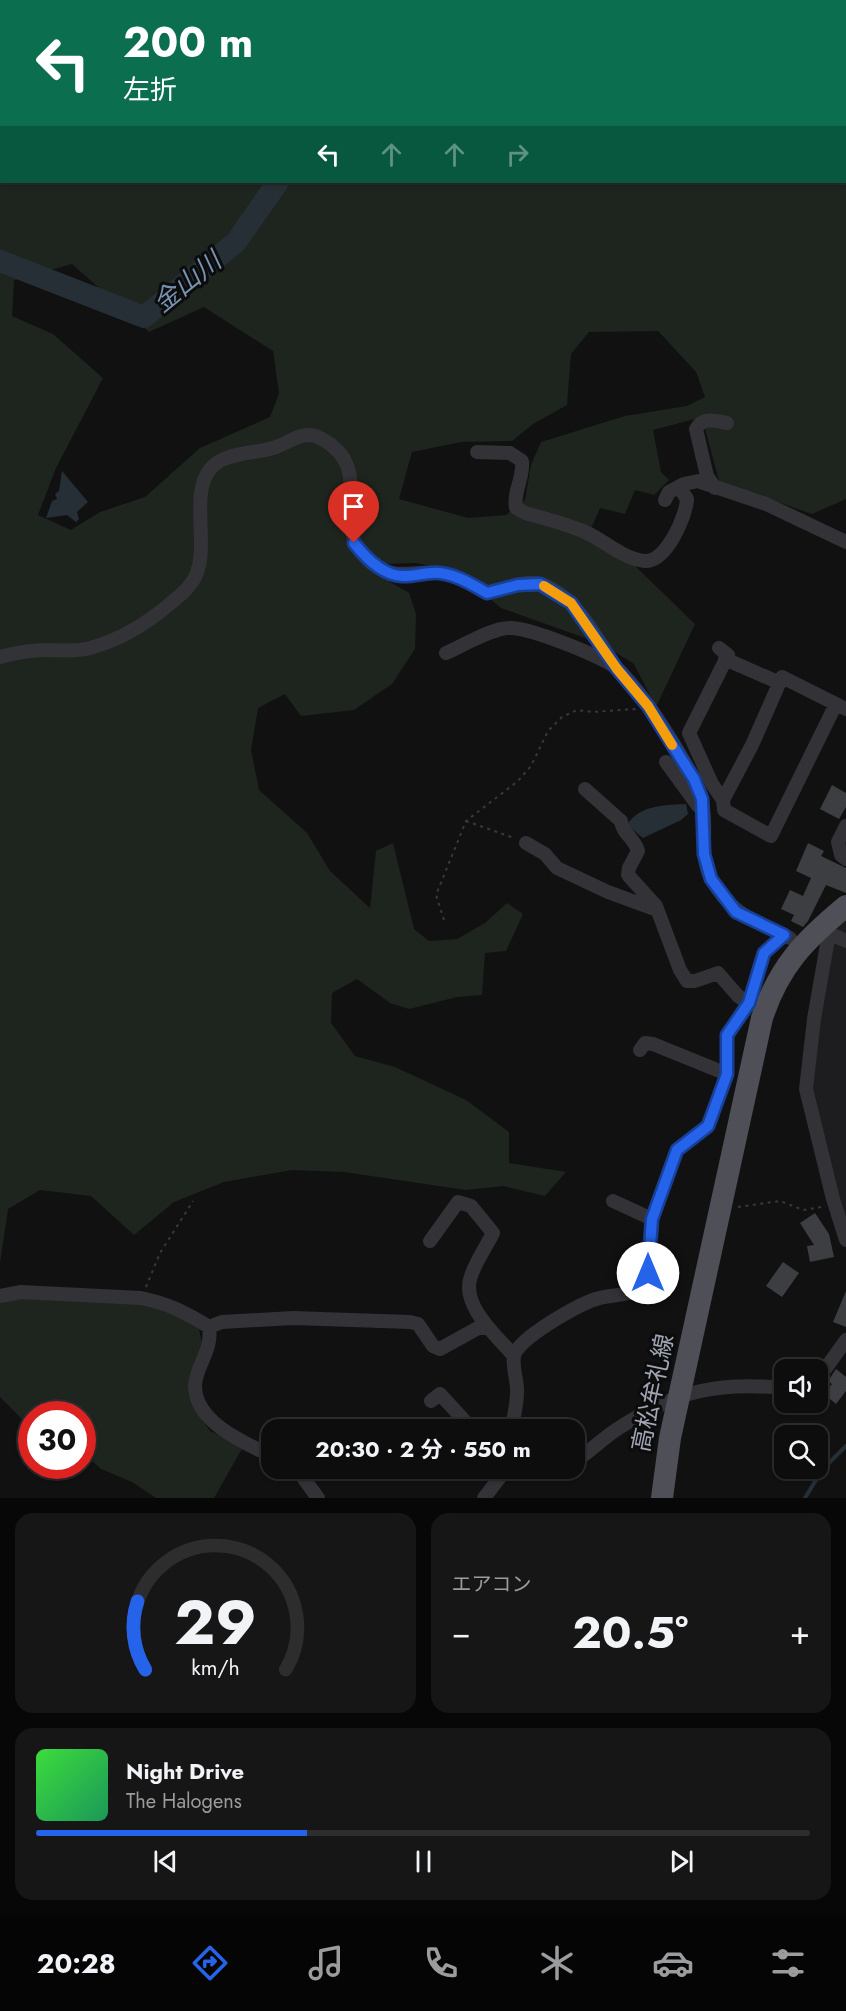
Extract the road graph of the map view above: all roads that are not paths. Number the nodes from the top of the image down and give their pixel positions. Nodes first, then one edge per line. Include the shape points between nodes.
1 (726, 423) dead end
2 (477, 452) dead end
3 (679, 487) junction
4 (715, 488) junction
5 (665, 500) dead end
6 (846, 542) edge
7 (446, 653) dead end
8 (0, 657) edge
9 (617, 669) junction
10 (780, 683) junction
11 (841, 706) edge
12 (666, 762) dead end
13 (585, 789) dead end
14 (723, 800) junction
15 (702, 812) junction
16 (846, 826) edge
17 (526, 843) road end
18 (846, 859) edge
19 (846, 906) edge
20 (657, 910) junction
21 (827, 928) junction
22 (794, 940) junction
23 (846, 941) edge
24 (749, 1003) junction
25 (640, 1050) dead end
26 (727, 1074) junction
27 (613, 1201) dead end
28 (652, 1219) junction
29 (846, 1239) edge
30 (430, 1241) dead end
31 (0, 1296) edge
32 (208, 1327) junction
33 (489, 1328) junction
34 (846, 1340) edge
35 (514, 1356) junction
36 (828, 1365) edge
37 (774, 1388) edge
38 (681, 1395) junction
39 (431, 1401) dead end
40 (463, 1419) edge
41 (513, 1419) edge
42 (261, 1451) edge
43 (585, 1454) edge
44 (304, 1479) edge
45 (499, 1479) edge
46 (318, 1498) edge
47 (484, 1498) edge
48 (662, 1498) edge

1 - 4 street via 707,420 696,429 707,476
2 - 3 street via 510,453 522,461 514,497 516,508 588,533 646,561 659,557 683,521 687,500
3 - 4 street via 698,481
3 - 5 street via 669,492
4 - 6 street via 766,504
7 - 9 street via 508,627 578,649
8 - 9 street via 22,651 89,648 141,627 173,602 196,577 203,524 200,489 213,468 220,461 273,448 303,435 318,436 344,457 352,476 349,506 354,543 366,558 401,576 439,573 460,578 487,593 540,584 571,603
9 - 15 street via 648,706 694,779 702,799
10 - 11 street via 782,678
10 - 14 street
10 - 14 street via 722,654 689,733
11 - 14 street via 771,836 724,810
12 - 15 street
13 - 20 street via 621,821 621,827 635,842 638,851 628,875
15 - 22 street via 704,854 711,879 736,912
16 - 18 street via 838,842
17 - 20 street via 545,854 557,868
19 - 21 main road, 高松牟礼線
20 - 24 street via 687,981 718,973
21 - 22 main road, 高松牟礼線
21 - 23 street
21 - 29 street via 806,1089
22 - 24 street via 768,947 760,960
22 - 38 main road, 高松牟礼線 via 762,1018
24 - 26 street via 727,1035
25 - 26 street via 645,1043 652,1044
26 - 28 street via 708,1126 677,1150
27 - 28 street
28 - 35 street via 648,1273 641,1289 596,1299 572,1310 528,1340
30 - 33 street via 458,1202 471,1206 493,1233 470,1278 470,1297
31 - 32 street via 21,1292 141,1298 185,1311
32 - 33 street via 222,1322 293,1318 410,1322 418,1324 433,1346 440,1349 478,1328
32 - 42 street via 207,1351 195,1386 204,1411 219,1427
33 - 35 street
34 - 36 street
35 - 41 street via 517,1393
37 - 38 street via 733,1386
38 - 43 street via 620,1427
38 - 48 main road, 高松牟礼線 via 670,1438
39 - 40 street via 440,1394
44 - 46 street
45 - 47 street

